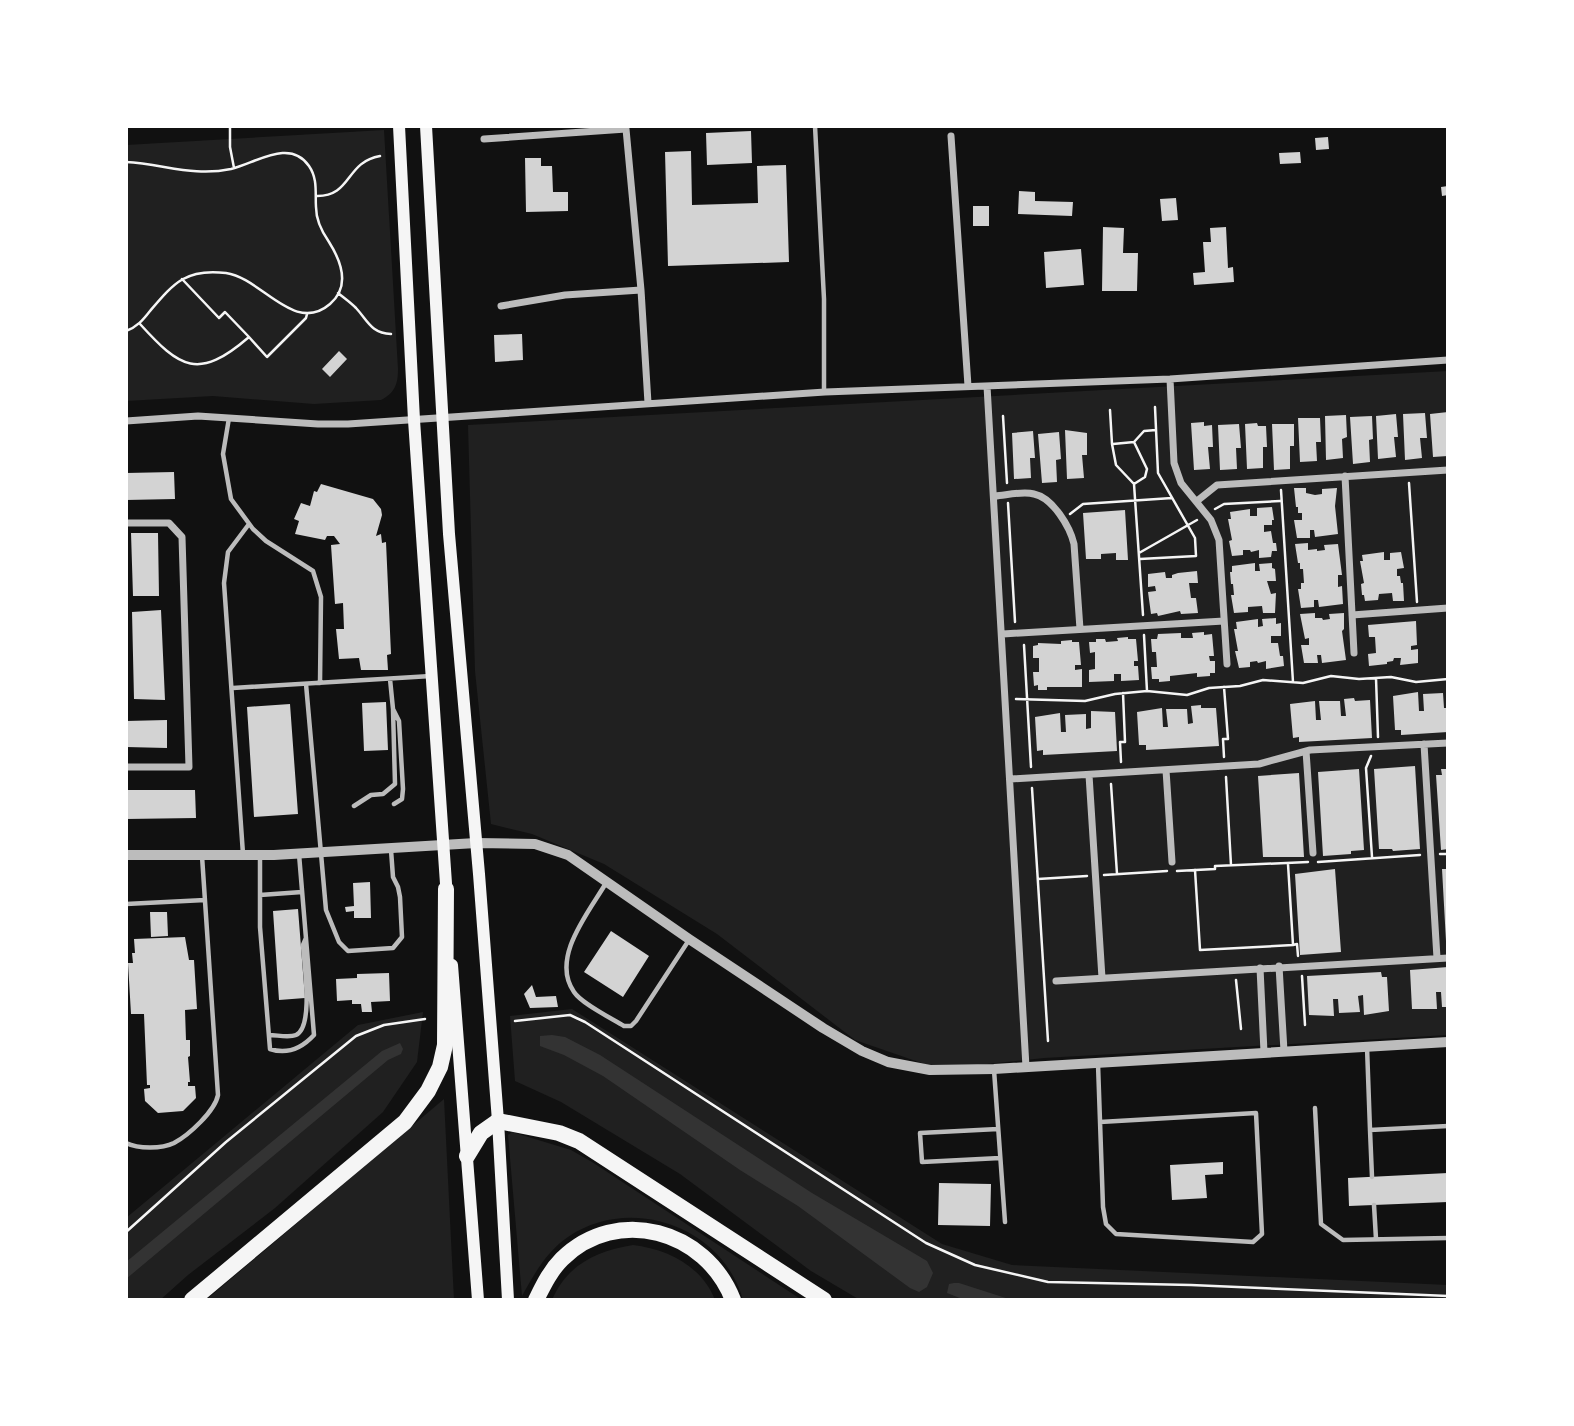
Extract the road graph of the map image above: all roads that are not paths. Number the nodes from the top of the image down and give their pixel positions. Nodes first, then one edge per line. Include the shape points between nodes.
1 (399, 126) edge
2 (426, 126) edge
3 (815, 126) edge
4 (951, 136) dead end
5 (484, 139) dead end
6 (641, 290) junction
7 (501, 306) dead end
8 (1448, 360) edge
9 (1170, 379) junction
10 (968, 386) junction
11 (987, 386) junction
12 (825, 393) junction
13 (648, 403) junction
14 (229, 417) junction
15 (442, 419) junction
16 (414, 420) junction
17 (126, 421) edge
18 (1448, 470) edge
19 (1345, 476) junction
20 (995, 496) junction
21 (1197, 501) junction
22 (126, 523) edge
23 (249, 524) junction
24 (1448, 608) edge
25 (1352, 615) junction
26 (1224, 621) junction
27 (1080, 629) junction
28 (1003, 634) junction
29 (1354, 653) dead end
30 (1227, 664) dead end
31 (432, 676) junction
32 (390, 679) junction
33 (320, 683) junction
34 (306, 684) junction
35 (233, 688) junction
36 (393, 709) junction
37 (1448, 743) edge
38 (1424, 744) junction
39 (1306, 751) junction
40 (126, 766) edge
41 (1166, 770) junction
42 (1089, 775) junction
43 (1011, 779) junction
44 (394, 804) dead end
45 (355, 806) dead end
46 (476, 843) junction
47 (443, 846) junction
48 (391, 849) junction
49 (321, 853) junction
50 (1313, 853) dead end
51 (299, 854) junction
52 (126, 855) edge
53 (202, 855) junction
54 (243, 855) junction
55 (260, 855) junction
56 (1172, 862) dead end
57 (607, 882) junction
58 (446, 889) junction
59 (302, 892) junction
60 (260, 895) junction
61 (205, 900) junction
62 (126, 904) edge
63 (306, 937) junction
64 (689, 939) junction
65 (1437, 958) junction
66 (1448, 958) edge
67 (1279, 966) junction
68 (1260, 968) junction
69 (1102, 978) junction
70 (1056, 981) dead end
71 (269, 1035) junction
72 (1448, 1042) edge
73 (1367, 1046) junction
74 (1284, 1051) junction
75 (1264, 1052) junction
76 (1098, 1062) junction
77 (1026, 1067) junction
78 (994, 1069) junction
79 (1315, 1108) dead end
80 (498, 1121) junction
81 (1100, 1122) junction
82 (1448, 1126) edge
83 (998, 1129) junction
84 (1370, 1130) junction
85 (126, 1143) edge
86 (467, 1156) junction
87 (1000, 1158) junction
88 (1372, 1177) dead end
89 (1374, 1205) dead end
90 (1005, 1222) dead end
91 (1376, 1238) junction
92 (1448, 1238) edge
93 (192, 1300) edge
94 (478, 1300) edge
95 (508, 1300) edge
96 (536, 1300) edge
97 (733, 1300) edge
98 (824, 1300) edge

1 - 16 main road
2 - 15 main road
3 - 12 lane
4 - 10 street
5 - 6 street via 626,129
6 - 7 street via 565,295
6 - 13 street
8 - 9 street
9 - 11 street
9 - 21 street via 1174,463 1181,483
10 - 11 street
10 - 12 street
11 - 20 street
12 - 13 street
13 - 15 street
14 - 16 street via 318,424
14 - 17 street
14 - 23 lane via 225,472 231,499
15 - 16 street
15 - 46 main road
16 - 31 main road
18 - 19 street
19 - 21 street via 1217,485
19 - 25 street
20 - 27 street via 1034,494 1047,500 1071,532
20 - 28 street
21 - 26 street via 1212,520 1219,540
22 - 40 street via 169,523 181,537 189,767
23 - 33 lane via 266,541 313,570 321,597
23 - 35 lane via 228,552 224,583
24 - 25 street
25 - 29 street
26 - 27 street
26 - 30 street
27 - 28 street
28 - 43 street
31 - 32 lane
31 - 47 main road
32 - 33 lane
32 - 36 lane
33 - 34 lane
34 - 35 lane
34 - 49 lane
35 - 54 lane
36 - 44 lane via 399,721 403,789 402,799
36 - 45 lane via 395,784
37 - 38 street
38 - 39 street
38 - 65 street
39 - 41 street via 1259,764
39 - 50 street
41 - 42 street
41 - 56 street
42 - 43 street
42 - 69 street
43 - 77 street
46 - 47 street
46 - 57 street via 535,844 568,855
46 - 80 main road
47 - 48 street
47 - 58 main road
48 - 49 street
48 - 49 lane via 402,937 393,948 348,951 339,942 326,910
49 - 51 street
51 - 55 street
51 - 59 lane
52 - 53 street
53 - 54 street
53 - 61 lane
54 - 55 street
55 - 60 lane
57 - 64 street
57 - 64 lane via 568,946 568,974 575,995 631,1026
58 - 86 main road
58 - 93 highway via 445,1045 424,1098 388,1137
59 - 60 lane
59 - 63 lane
60 - 71 lane
61 - 62 lane
61 - 85 lane via 216,1103 176,1142 134,1147
63 - 71 lane via 304,1029 291,1036
63 - 71 lane via 314,1035 294,1050 280,1052 270,1049
64 - 78 street via 862,1051 888,1062 930,1070
65 - 66 street
65 - 67 street
67 - 68 street
67 - 74 street
68 - 69 street
68 - 75 street
69 - 70 street
72 - 73 street
73 - 74 street
73 - 84 lane
74 - 75 street
75 - 76 street
76 - 77 street
76 - 81 lane
77 - 78 street
78 - 83 lane
79 - 91 lane via 1321,1224 1343,1240
80 - 86 highway via 481,1133
80 - 95 main road
80 - 98 highway via 579,1141
81 - 81 lane via 1255,1113 1262,1234 1253,1242 1116,1234 1106,1224 1103,1207
82 - 84 lane
83 - 87 lane
83 - 87 lane via 920,1133 922,1162
84 - 88 lane
86 - 94 main road
87 - 90 lane
89 - 91 lane
91 - 92 lane
96 - 97 highway via 551,1272 572,1251 585,1241 626,1229 660,1232 696,1251 720,1275

